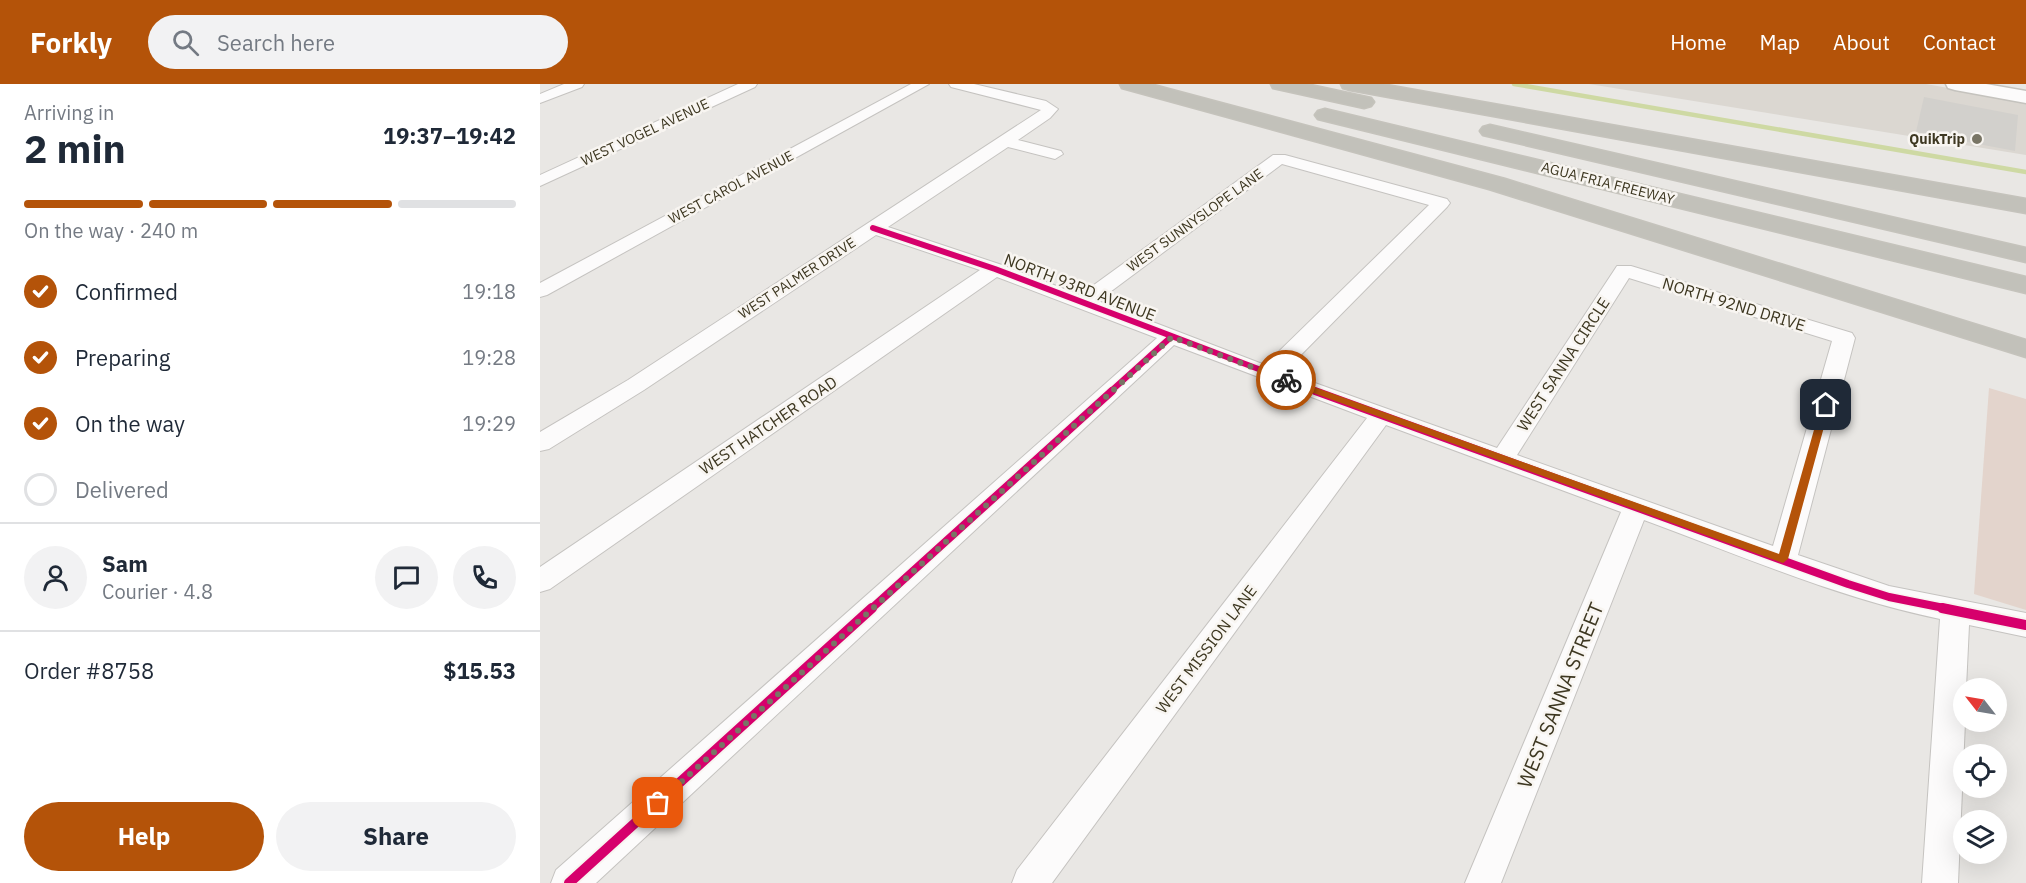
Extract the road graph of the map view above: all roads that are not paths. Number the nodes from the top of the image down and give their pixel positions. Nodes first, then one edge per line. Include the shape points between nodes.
1 (577, 84) edge
2 (750, 84) edge
3 (921, 84) edge
4 (956, 84) edge
5 (1129, 84) edge
6 (1189, 84) edge
7 (1280, 84) edge
8 (1350, 84) edge
9 (1955, 84) edge
10 (2008, 84) edge
11 (2026, 87) edge
12 (2026, 97) edge
13 (540, 99) edge
14 (1005, 142) junction
15 (1055, 154) dead end
16 (540, 181) edge
17 (2026, 206) edge
18 (873, 228) junction
19 (2026, 255) edge
20 (995, 269) junction
21 (1624, 270) joint
22 (2026, 285) edge
23 (540, 291) edge
24 (1082, 303) junction
25 (1172, 337) junction
26 (2026, 349) edge
27 (1269, 374) junction
28 (1382, 414) junction
29 (540, 443) edge
30 (1503, 459) junction
31 (1636, 508) junction
32 (1783, 559) junction
33 (540, 581) edge
34 (1955, 610) junction
35 (2026, 625) edge
36 (569, 883) edge
37 (1030, 883) edge
38 (1483, 883) edge
39 (1940, 883) edge

1 - 13 street
2 - 16 street, WEST VOGEL AVENUE
3 - 23 street, WEST CAROL AVENUE
4 - 14 street, WEST PALMER DRIVE via 1050,109
5 - 26 highway via 1507,188
6 - 22 highway, AGUA FRIA FREEWAY
7 - 19 highway, AGUA FRIA FREEWAY
8 - 17 highway
9 - 12 main road
10 - 11 main road
14 - 15 street
14 - 18 street, WEST PALMER DRIVE
18 - 20 street, NORTH 93RD AVENUE
18 - 29 street, WEST PALMER DRIVE via 636,385
20 - 24 street, NORTH 93RD AVENUE
20 - 33 street, WEST HATCHER ROAD
21 - 30 street, WEST SANNA CIRCLE
21 - 32 street, NORTH 92ND DRIVE via 1844,338
24 - 25 street, NORTH 93RD AVENUE
24 - 27 street, WEST SUNNYSLOPE LANE via 1279,158 1441,203
25 - 27 street, NORTH 93RD AVENUE
25 - 36 street
27 - 28 street, NORTH 93RD AVENUE
28 - 30 street, NORTH 93RD AVENUE
28 - 37 street, WEST MISSION LANE
30 - 31 street, NORTH 93RD AVENUE
31 - 32 street, NORTH 93RD AVENUE
31 - 38 street, WEST SANNA STREET
32 - 34 street, NORTH 93RD AVENUE via 1889,597
34 - 35 street, NORTH 93RD AVENUE
34 - 39 street

